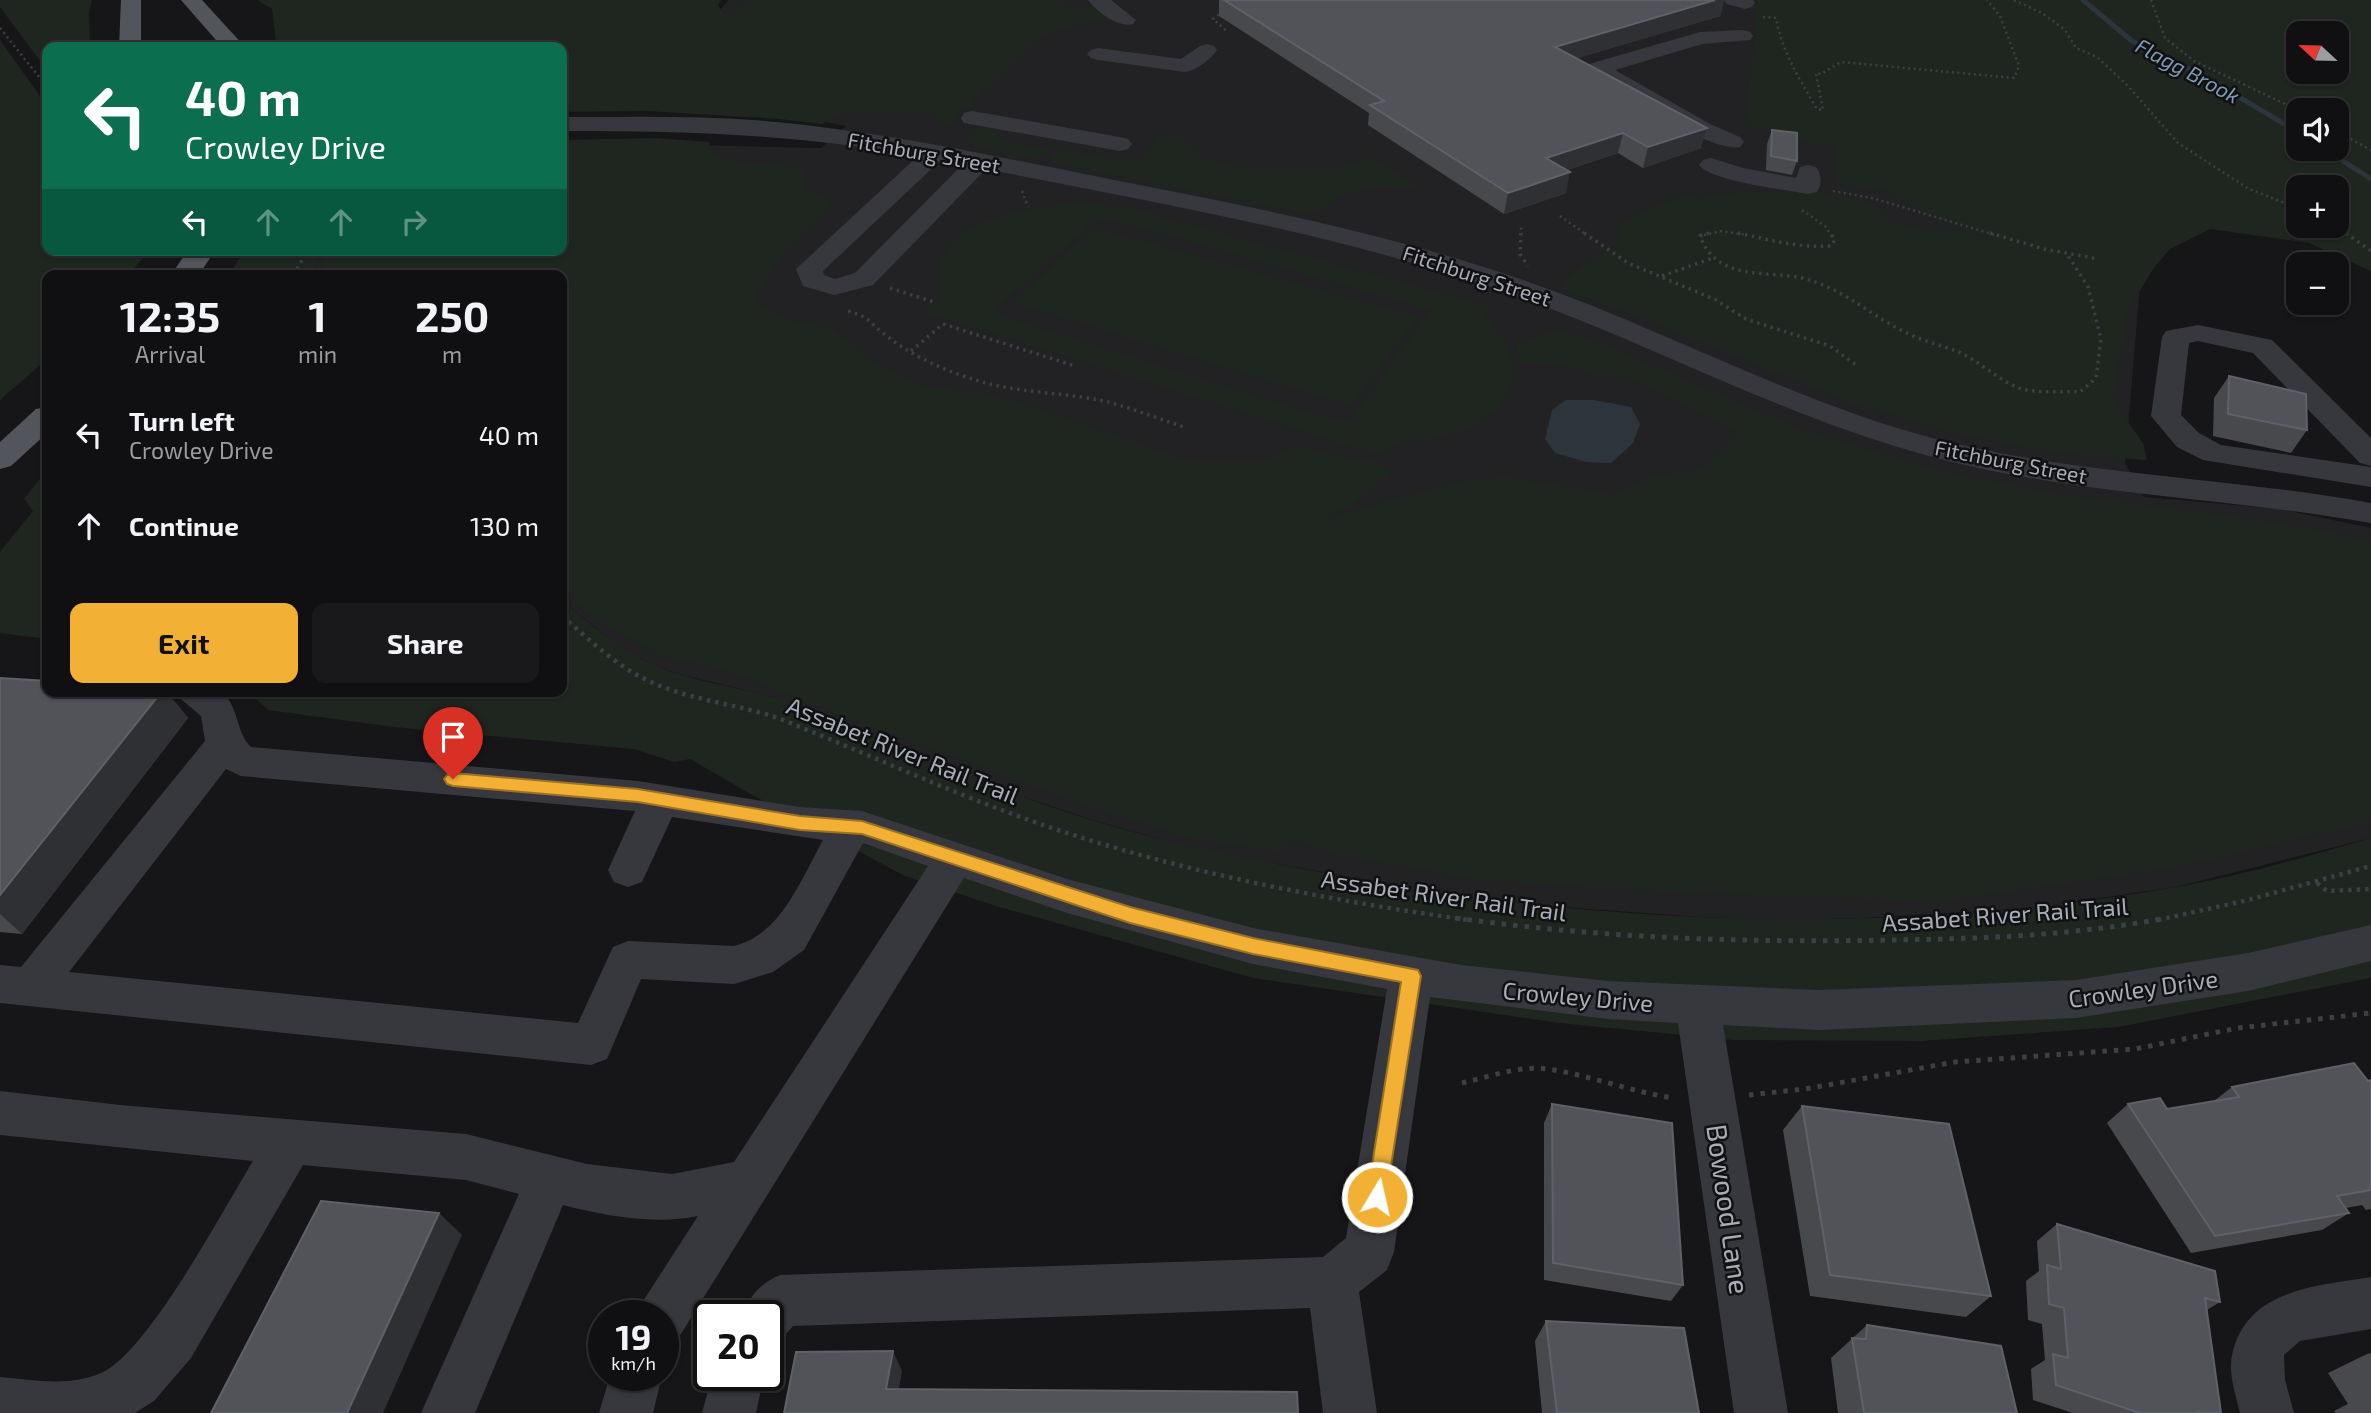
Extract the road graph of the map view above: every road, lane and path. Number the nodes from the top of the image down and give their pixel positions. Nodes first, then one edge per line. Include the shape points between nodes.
1 (131, 0) edge
2 (191, 0) edge
3 (1098, 0) edge
4 (1987, 0) edge
5 (2014, 0) edge
6 (2151, 0) edge
7 (1745, 6) edge
8 (1231, 8) edge
9 (1126, 20) dead end
10 (0, 28) edge
11 (1228, 32) dead end
12 (1743, 36) dead end
13 (130, 42) edge
14 (229, 42) edge
15 (1207, 50) dead end
16 (1098, 54) dead end
17 (42, 81) edge
18 (2286, 104) edge
19 (972, 118) dead end
20 (567, 124) edge
21 (2349, 138) edge
22 (1732, 142) dead end
23 (1120, 144) dead end
24 (2371, 150) edge
25 (935, 153) junction
26 (980, 162) junction
27 (1711, 165) dead end
28 (1808, 180) joint
29 (1783, 183) junction
30 (2286, 203) edge
31 (1560, 216) dead end
32 (1521, 226) dead end
33 (2349, 235) edge
34 (2371, 251) edge
35 (2067, 254) junction
36 (1714, 257) junction
37 (2099, 259) dead end
38 (1532, 271) dead end
39 (1662, 276) junction
40 (879, 285) dead end
41 (934, 302) dead end
42 (848, 311) dead end
43 (911, 351) junction
44 (1856, 365) dead end
45 (1075, 366) dead end
46 (42, 421) edge
47 (1184, 427) dead end
48 (2371, 456) edge
49 (0, 459) edge
50 (2371, 477) edge
51 (2371, 513) edge
52 (567, 620) edge
53 (204, 697) edge
54 (223, 744) junction
55 (660, 800) junction
56 (852, 826) junction
57 (955, 858) junction
58 (2371, 866) edge
59 (628, 870) dead end
60 (2316, 882) junction
61 (2371, 889) edge
62 (2371, 943) edge
63 (1411, 976) junction
64 (15, 985) edge
65 (1698, 1006) junction
66 (2371, 1013) edge
67 (1462, 1083) dead end
68 (1749, 1095) dead end
69 (1680, 1099) dead end
70 (0, 1113) edge
71 (291, 1142) junction
72 (550, 1178) junction
73 (749, 1182) junction
74 (1332, 1282) junction
75 (673, 1300) edge
76 (784, 1301) edge
77 (2371, 1303) edge
78 (632, 1391) edge
79 (734, 1391) edge
80 (0, 1404) edge
81 (448, 1413) edge
82 (626, 1413) edge
83 (729, 1413) edge
84 (1350, 1413) edge
85 (1761, 1413) edge
86 (2267, 1413) edge

1 - 13 main road
2 - 14 main road
3 - 9 street
4 - 7 path via 2000,16 2019,66 2014,78 1841,62 1816,73 1824,110 1817,109 1787,58 1776,18
5 - 30 path via 2042,13 2065,30 2076,48 2097,57 2178,143 2249,189
6 - 18 path via 2165,38 2194,61
8 - 11 path via 1213,19
10 - 17 path
12 - 22 street via 1700,38 1597,69
15 - 16 street via 1185,66
19 - 23 street
20 - 25 street, Fitchburg Street via 763,128
21 - 24 path
25 - 26 street, Fitchburg Street
25 - 26 street via 809,269 812,280 834,287 864,279
26 - 51 street, Fitchburg Street via 1245,212 1400,250 1554,301 1786,399 1932,447 2069,473
27 - 29 street
28 - 29 street
28 - 35 path
29 - 36 path via 1782,189 1798,208 1826,228 1835,240 1831,246 1781,244 1713,230 1700,236
31 - 39 path via 1628,263
32 - 38 path via 1520,254
33 - 34 path
35 - 36 path via 2088,286 2101,339 2096,378 2080,392 2024,390 1957,351 1900,330 1846,294 1801,278 1746,274
35 - 37 path
36 - 39 path
39 - 44 path via 1746,319 1830,346
40 - 41 path
42 - 43 path via 870,318 882,333
43 - 45 path via 943,324
43 - 47 path via 979,381 1111,403
46 - 49 main road
48 - 50 street via 2262,346 2198,333 2176,337 2166,416 2188,440 2214,453
52 - 60 path, Assabet River Rail Trail via 650,683 775,716 1003,811 1196,869 1409,911 1589,933 1742,942 1858,942 2112,927
53 - 54 street via 223,721
54 - 55 street, Crowley Drive via 241,761
54 - 64 street
55 - 56 street, Crowley Drive via 800,823
55 - 59 street
56 - 57 street, Crowley Drive
56 - 64 street via 789,937 758,959 733,965 628,960 591,1045
57 - 63 street, Crowley Drive via 1169,925
57 - 73 street
58 - 60 path, Assabet River Rail Trail
60 - 61 path via 2327,891
62 - 65 street, Crowley Drive via 2248,972 2076,999 1885,1009
63 - 65 street, Crowley Drive via 1535,993
63 - 74 street via 1369,1252
65 - 85 street, Bowood Lane
66 - 68 path via 2238,1028 2135,1049 1955,1062
67 - 69 path via 1547,1069
70 - 71 street
71 - 72 street via 466,1157
71 - 80 street via 173,1340 135,1382 112,1397 64,1409
72 - 73 street via 587,1188 672,1198
72 - 81 street
73 - 75 street
74 - 76 street
74 - 84 street
77 - 86 street via 2276,1323 2263,1340 2258,1366
78 - 82 street
79 - 83 street

